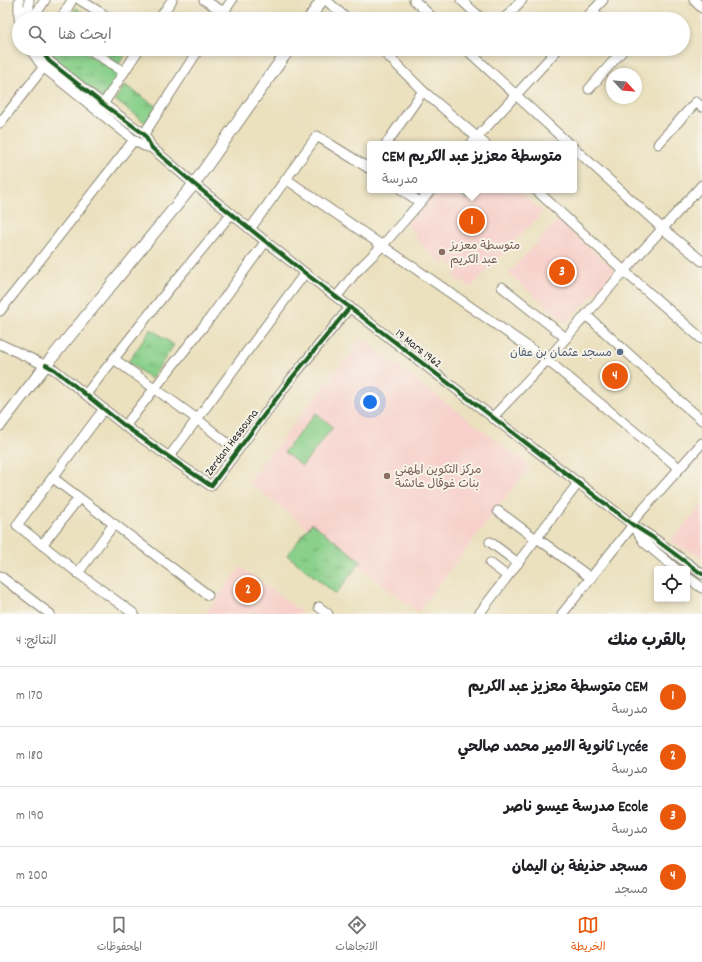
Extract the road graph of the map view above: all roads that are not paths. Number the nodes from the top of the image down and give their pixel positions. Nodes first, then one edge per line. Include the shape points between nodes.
1 (29, 0) edge
2 (45, 0) edge
3 (72, 0) edge
4 (80, 0) edge
5 (172, 0) edge
6 (204, 0) edge
7 (232, 0) edge
8 (322, 0) edge
9 (326, 0) edge
10 (414, 0) edge
11 (461, 0) edge
12 (522, 0) edge
13 (603, 0) edge
14 (694, 0) edge
15 (19, 4) edge
16 (702, 8) edge
17 (592, 11) edge
18 (29, 12) edge
19 (33, 12) edge
20 (37, 12) edge
21 (65, 12) edge
22 (100, 12) edge
23 (164, 12) edge
24 (217, 12) edge
25 (224, 12) edge
26 (314, 12) edge
27 (339, 12) edge
28 (427, 12) edge
29 (474, 12) edge
30 (511, 12) edge
31 (41, 56) edge
32 (100, 56) edge
33 (135, 56) edge
34 (194, 56) edge
35 (283, 56) edge
36 (388, 56) edge
37 (477, 56) edge
38 (551, 56) edge
39 (618, 56) edge
40 (46, 64) junction
41 (124, 72) junction
42 (589, 89) dead end
43 (423, 91) junction
44 (515, 95) junction
45 (702, 107) edge
46 (100, 108) junction
47 (0, 123) edge
48 (144, 134) junction
49 (477, 137) junction
50 (134, 140) junction
51 (388, 141) edge
52 (474, 141) edge
53 (482, 141) edge
54 (566, 141) edge
55 (658, 144) dead end
56 (152, 148) junction
57 (577, 151) edge
58 (367, 165) edge
59 (286, 179) junction
60 (194, 184) junction
61 (702, 185) edge
62 (406, 193) edge
63 (428, 193) edge
64 (539, 193) edge
65 (420, 202) junction
66 (232, 214) junction
67 (250, 229) junction
68 (663, 229) junction
69 (266, 241) junction
70 (382, 246) junction
71 (702, 261) edge
72 (624, 271) junction
73 (305, 273) junction
74 (502, 287) dead end
75 (337, 296) junction
76 (350, 306) junction
77 (0, 311) edge
78 (586, 315) junction
79 (566, 338) junction
80 (702, 339) edge
81 (0, 344) edge
82 (114, 359) junction
83 (547, 360) junction
84 (46, 365) junction
85 (154, 388) junction
86 (86, 394) junction
87 (104, 408) junction
88 (492, 418) junction
89 (197, 419) junction
90 (702, 420) edge
91 (0, 425) edge
92 (125, 426) junction
93 (702, 443) edge
94 (237, 451) junction
95 (169, 458) junction
96 (679, 468) junction
97 (53, 478) junction
98 (579, 482) junction
99 (79, 498) junction
100 (498, 511) dead end
101 (114, 524) junction
102 (632, 524) junction
103 (536, 538) junction
104 (490, 542) dead end
105 (42, 545) junction
106 (490, 563) dead end
107 (518, 563) junction
108 (672, 566) edge
109 (78, 573) junction
110 (702, 574) edge
111 (0, 576) edge
112 (508, 576) junction
113 (591, 578) junction
114 (690, 579) edge
115 (702, 588) edge
116 (208, 595) dead end
117 (319, 607) dead end
118 (50, 614) edge
119 (134, 614) edge
120 (328, 614) edge
121 (479, 614) edge
122 (562, 614) edge

1 - 19 street
2 - 20 street
3 - 21 street
4 - 22 street
5 - 23 street
6 - 24 street
7 - 25 street
8 - 26 main road
9 - 27 street
10 - 28 street
11 - 29 street
12 - 30 street
13 - 17 street
14 - 16 street
15 - 18 street
31 - 40 street
32 - 41 street
33 - 41 street
34 - 48 street
35 - 60 main road
36 - 43 street
37 - 44 street
38 - 44 street
39 - 42 street
40 - 46 street
40 - 47 street
41 - 46 street
43 - 49 street
43 - 51 street
44 - 49 street
44 - 54 street
45 - 55 street via 696,102
46 - 48 street
46 - 50 street
48 - 56 street
49 - 52 street
49 - 53 street
50 - 56 street
50 - 77 street
56 - 60 street, 19 Mars 1962
57 - 68 street
58 - 59 street via 317,136
59 - 67 street
59 - 70 street
60 - 66 street, 19 Mars 1962
60 - 84 main road
61 - 68 street
62 - 65 street
63 - 65 street
64 - 72 street
65 - 70 street
66 - 67 street, 19 Mars 1962
66 - 82 street
67 - 69 street, 19 Mars 1962
68 - 71 street
68 - 72 street
69 - 73 street, 19 Mars 1962
69 - 85 street via 210,318
70 - 75 street
70 - 83 street
72 - 78 street
72 - 80 street
73 - 75 street, 19 Mars 1962
73 - 89 street
74 - 79 street
75 - 76 street, 19 Mars 1962
76 - 88 street, 19 Mars 1962
76 - 94 street, Zerdani Hessouna
78 - 79 street
78 - 90 street
79 - 83 street
81 - 84 street, Zerdani Hessouna
82 - 85 street
82 - 86 street
83 - 88 street
83 - 96 street
84 - 86 street, Zerdani Hessouna
84 - 91 main road
85 - 89 street
85 - 92 street
86 - 87 street, Zerdani Hessouna
87 - 92 street, Zerdani Hessouna
87 - 97 street
88 - 98 street, 19 Mars 1962
89 - 94 street
89 - 95 street
92 - 95 street, Zerdani Hessouna
93 - 96 street
94 - 95 street, Zerdani Hessouna via 211,486
96 - 102 street
97 - 99 street
97 - 105 street via 17,526
98 - 102 street, 19 Mars 1962
98 - 103 street
99 - 101 street
99 - 105 street
100 - 103 street
101 - 109 street
101 - 116 street
102 - 108 street via 644,542
102 - 110 street
102 - 113 street
103 - 107 street
103 - 113 street
104 - 107 street
105 - 109 street
106 - 112 street
107 - 112 street
109 - 119 street
111 - 118 street
112 - 121 street
113 - 122 street
114 - 115 street
117 - 120 street

